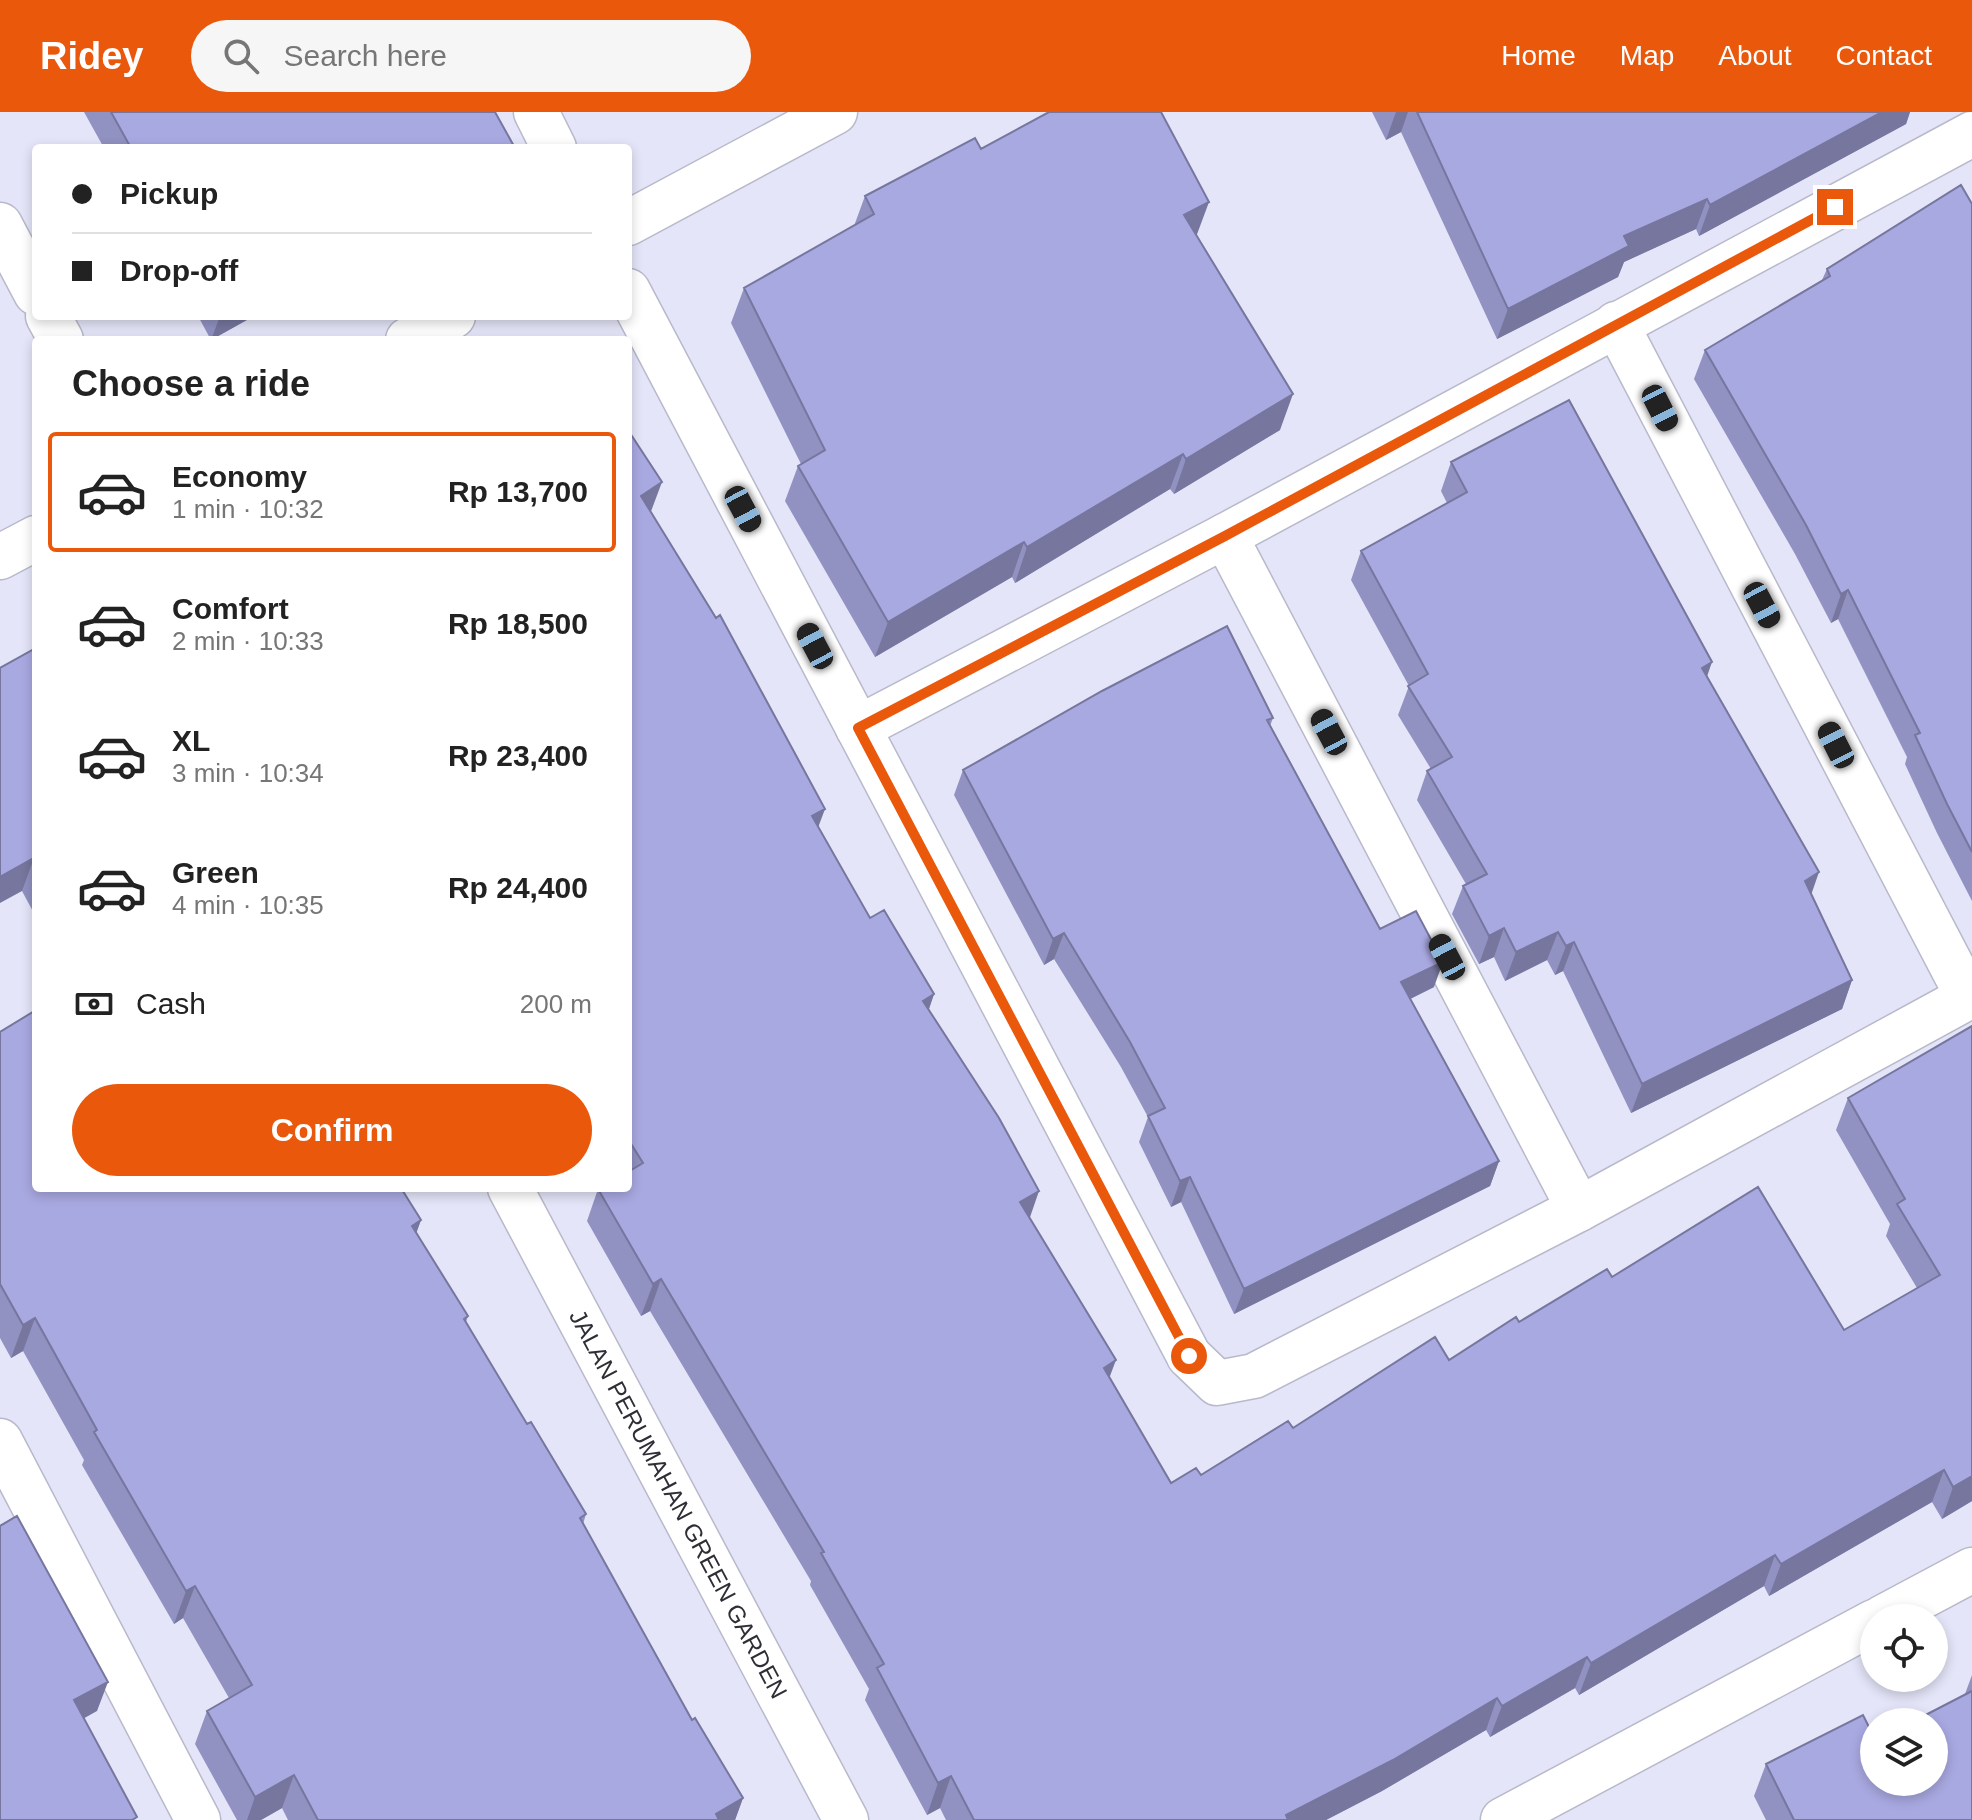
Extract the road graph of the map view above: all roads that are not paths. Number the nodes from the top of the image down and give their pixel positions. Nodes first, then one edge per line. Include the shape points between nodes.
1 (536, 112) edge
2 (835, 112) edge
3 (1972, 134) edge
4 (552, 144) edge
5 (632, 221) edge
6 (0, 225) edge
7 (32, 285) edge
8 (632, 299) edge
9 (446, 320) edge
10 (1616, 324) junction
11 (416, 336) edge
12 (1225, 536) junction
13 (32, 540) edge
14 (0, 557) edge
15 (858, 728) junction
16 (1970, 996) edge
17 (512, 1192) edge
18 (1579, 1209) junction
19 (6, 1466) edge
20 (1972, 1570) edge
21 (1908, 1604) edge
22 (1860, 1629) edge
23 (198, 1820) edge
24 (846, 1820) edge
25 (1503, 1820) edge

1 - 4 street
2 - 5 street
3 - 10 street
6 - 7 street
8 - 15 street
9 - 11 street
10 - 12 street
10 - 16 street
12 - 15 street
12 - 18 street
13 - 14 street
15 - 18 street via 1189,1356 1217,1383 1254,1376
16 - 18 street
17 - 24 street, JALAN PERUMAHAN GREEN GARDEN
19 - 23 street
20 - 21 street
22 - 25 street

